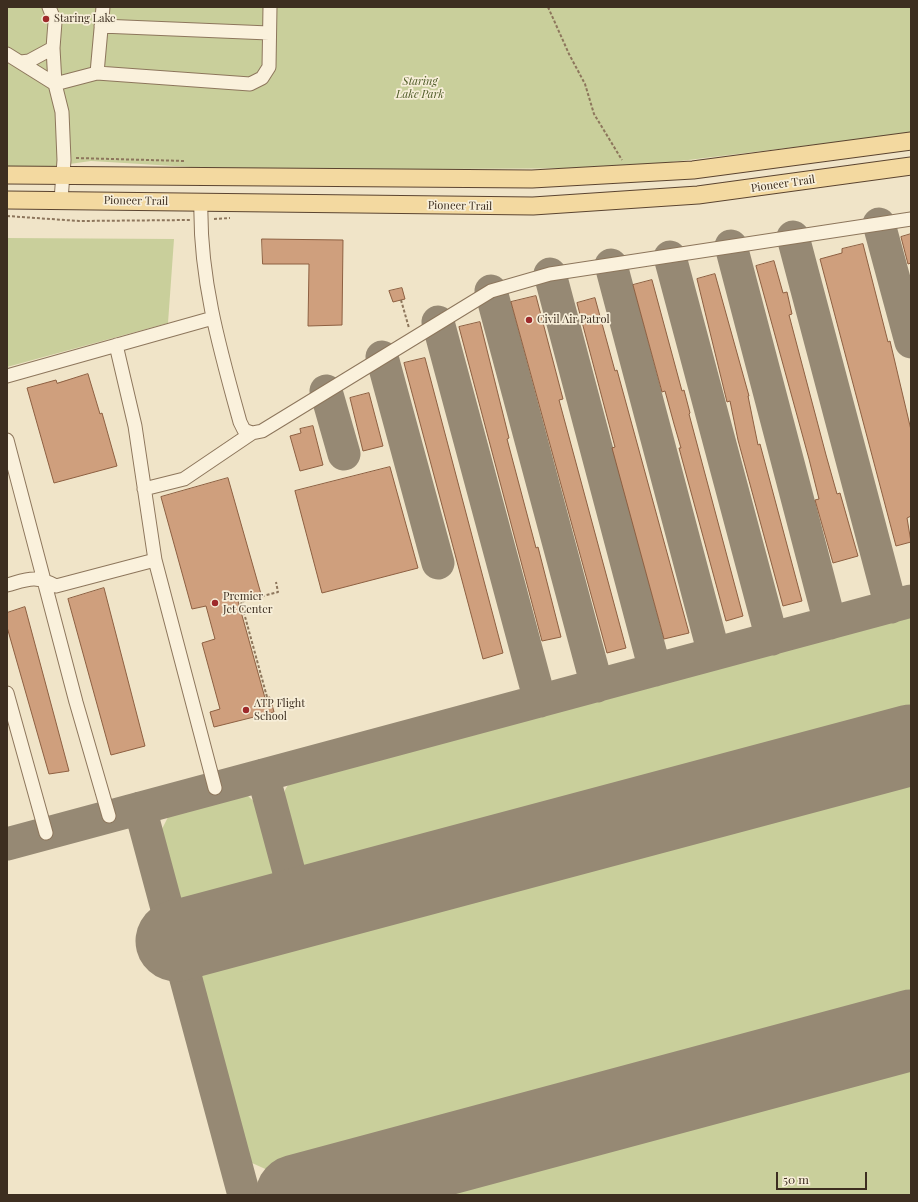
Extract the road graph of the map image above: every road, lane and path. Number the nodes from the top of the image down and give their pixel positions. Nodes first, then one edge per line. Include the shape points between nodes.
1 (49, 7) edge
2 (102, 7) edge
3 (270, 7) edge
4 (548, 7) edge
5 (101, 26) junction
6 (269, 33) junction
7 (53, 48) junction
8 (7, 54) edge
9 (21, 62) junction
10 (97, 73) junction
11 (55, 84) junction
12 (911, 141) edge
13 (192, 161) dead end
14 (615, 162) dead end
15 (911, 166) edge
16 (64, 168) junction
17 (7, 175) edge
18 (7, 200) edge
19 (61, 200) junction
20 (201, 202) junction
21 (911, 219) edge
22 (401, 300) dead end
23 (213, 318) junction
24 (412, 338) junction
25 (116, 345) junction
26 (7, 376) edge
27 (252, 433) junction
28 (7, 440) edge
29 (144, 489) junction
30 (155, 560) junction
31 (44, 580) junction
32 (276, 582) dead end
33 (7, 585) edge
34 (7, 693) edge
35 (267, 697) dead end
36 (215, 788) dead end
37 (109, 816) dead end
38 (46, 833) dead end

1 - 7 lane via 55,22
2 - 5 lane
3 - 6 lane
4 - 14 path via 585,84 594,114 623,162
5 - 6 lane
5 - 10 lane
6 - 10 lane via 267,73 257,82 250,84
7 - 9 lane via 29,61
7 - 11 lane
8 - 9 lane
9 - 11 lane
10 - 11 lane
11 - 16 lane via 62,112
12 - 16 main road via 748,164 586,177 477,180
13 - 16 path via 78,157
15 - 20 main road, Pioneer Trail via 698,195 586,203 479,206
16 - 17 main road
16 - 19 lane
18 - 19 main road, Pioneer Trail
19 - 20 main road, Pioneer Trail
20 - 23 lane via 203,266
21 - 24 lane via 550,274 491,291
22 - 24 path
23 - 25 lane
23 - 27 lane via 240,422 244,430
24 - 27 lane via 262,431
25 - 26 lane
25 - 29 lane via 135,426
27 - 29 lane via 184,479
28 - 31 lane
29 - 30 lane
30 - 31 lane via 56,586
30 - 36 lane
31 - 33 lane via 34,578
31 - 37 lane
32 - 35 path via 278,592 241,602
34 - 38 lane

